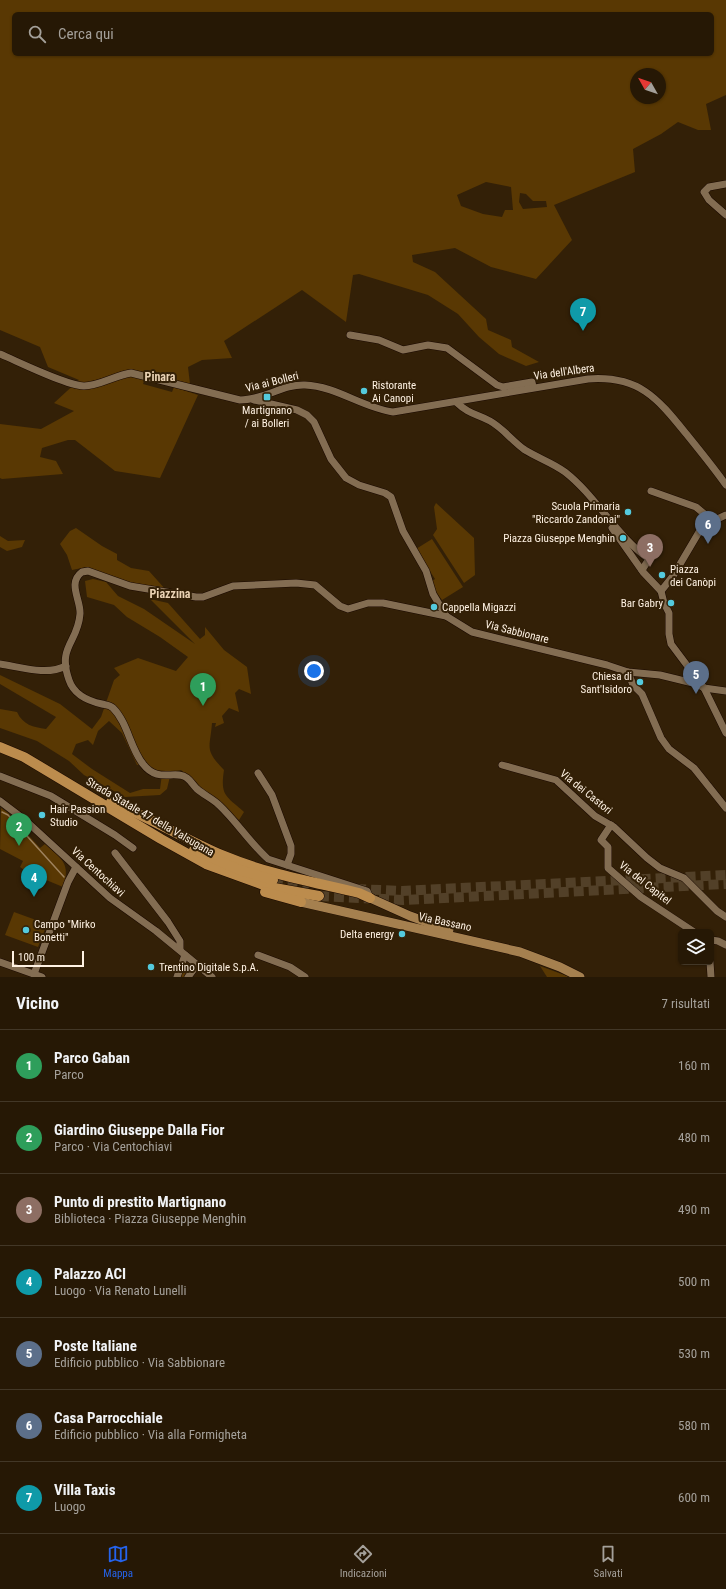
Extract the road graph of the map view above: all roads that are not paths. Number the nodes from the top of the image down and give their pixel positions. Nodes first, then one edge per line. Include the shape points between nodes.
1 (726, 184) edge
2 (726, 215) edge
3 (350, 335) dead end
4 (0, 354) edge
5 (533, 387) junction
6 (253, 400) junction
7 (456, 402) junction
8 (726, 484) edge
9 (651, 490) dead end
10 (726, 514) edge
11 (713, 521) junction
12 (611, 522) junction
13 (642, 570) junction
14 (661, 591) junction
15 (446, 616) junction
16 (0, 664) edge
17 (66, 666) junction
18 (628, 672) junction
19 (704, 688) junction
20 (726, 691) edge
21 (726, 733) edge
22 (0, 740) edge
23 (0, 747) edge
24 (502, 765) dead end
25 (258, 773) dead end
26 (0, 776) edge
27 (0, 801) edge
28 (111, 802) junction
29 (726, 808) edge
30 (611, 825) junction
31 (161, 839) junction
32 (601, 840) joint
33 (133, 848) dead end
34 (115, 853) dead end
35 (287, 865) junction
36 (76, 867) junction
37 (273, 880) tunnel mouth
38 (318, 896) tunnel mouth
39 (370, 898) junction
40 (301, 902) joint
41 (726, 917) edge
42 (689, 929) edge
43 (714, 940) edge
44 (726, 945) edge
45 (502, 947) junction
46 (183, 952) junction
47 (258, 955) dead end
48 (0, 962) edge
49 (197, 964) junction
50 (709, 965) edge
51 (36, 976) edge
52 (177, 977) edge
53 (188, 977) edge
54 (212, 977) edge
55 (305, 977) edge
56 (580, 977) edge
57 (711, 977) edge

1 - 2 street via 709,187 704,192
3 - 5 street via 379,340 403,350 428,345 447,348 497,385 503,387 532,382
4 - 6 street, Via ai Bolleri via 76,384 89,385 120,374 131,373 240,400
5 - 7 street, Via dell'Albera
5 - 8 street, Via dell'Albera via 601,378 616,379 642,389 665,409
6 - 7 street, Via ai Bolleri via 303,385 328,390 379,410 393,412
6 - 15 street, Via Sabbionare via 297,410 307,415 314,422 331,460 346,478 359,485 384,492 391,498 402,531 426,571 433,594
7 - 12 street via 467,412 491,421 525,450 563,471 592,498
9 - 11 street via 696,507
10 - 11 street
11 - 14 street via 699,532
12 - 13 street
12 - 13 street via 649,559
13 - 14 street
14 - 19 street via 670,614 671,644
15 - 17 street via 383,603 368,603 348,609 340,606 315,586 296,583 233,586 196,597 130,586 88,571 78,575 74,584 80,611 79,623 65,655
15 - 18 street, Via Sabbionare via 472,632
16 - 17 street via 44,671 56,671
17 - 35 street via 69,681 75,691 85,698 112,706 119,715 143,766 160,776 179,774 186,777 218,804 268,859
18 - 19 street, Via Sabbionare via 660,675
18 - 29 street via 633,685 642,694 661,738 669,749 694,768
19 - 20 street, Via Sabbionare
19 - 21 street
22 - 28 highway, Strada Statale 47 della Valsugana via 42,760
23 - 31 highway, Strada Statale 47 della Valsugana via 24,757
24 - 30 street, Via dei Castori via 556,780 595,816
25 - 35 street via 272,795 291,846
26 - 33 street via 51,796
27 - 36 street, Via Centochiavi via 25,820
28 - 37 highway, Strada Statale 47 della Valsugana via 198,852 240,870
28 - 39 highway via 166,826 224,856
30 - 32 street, Via dei Castori
30 - 41 street, Via dei Castori via 660,868 684,878
31 - 38 highway, Strada Statale 47 della Valsugana via 228,873 269,887
31 - 40 highway via 174,850 222,876 260,891
32 - 42 street, Via del Capitel via 608,848 608,868 641,897
34 - 46 street via 168,922
35 - 39 street via 367,891
36 - 46 street, Via Centochiavi via 113,901
36 - 51 street via 68,882
39 - 45 main road via 432,925
40 - 45 main road, Via Bassano
43 - 44 street
45 - 56 main road, Via Bassano via 539,958
46 - 49 street, Via Centochiavi
46 - 52 street
47 - 55 street via 290,967
48 - 51 street
49 - 53 street
49 - 54 street, Via Centochiavi
50 - 57 street

